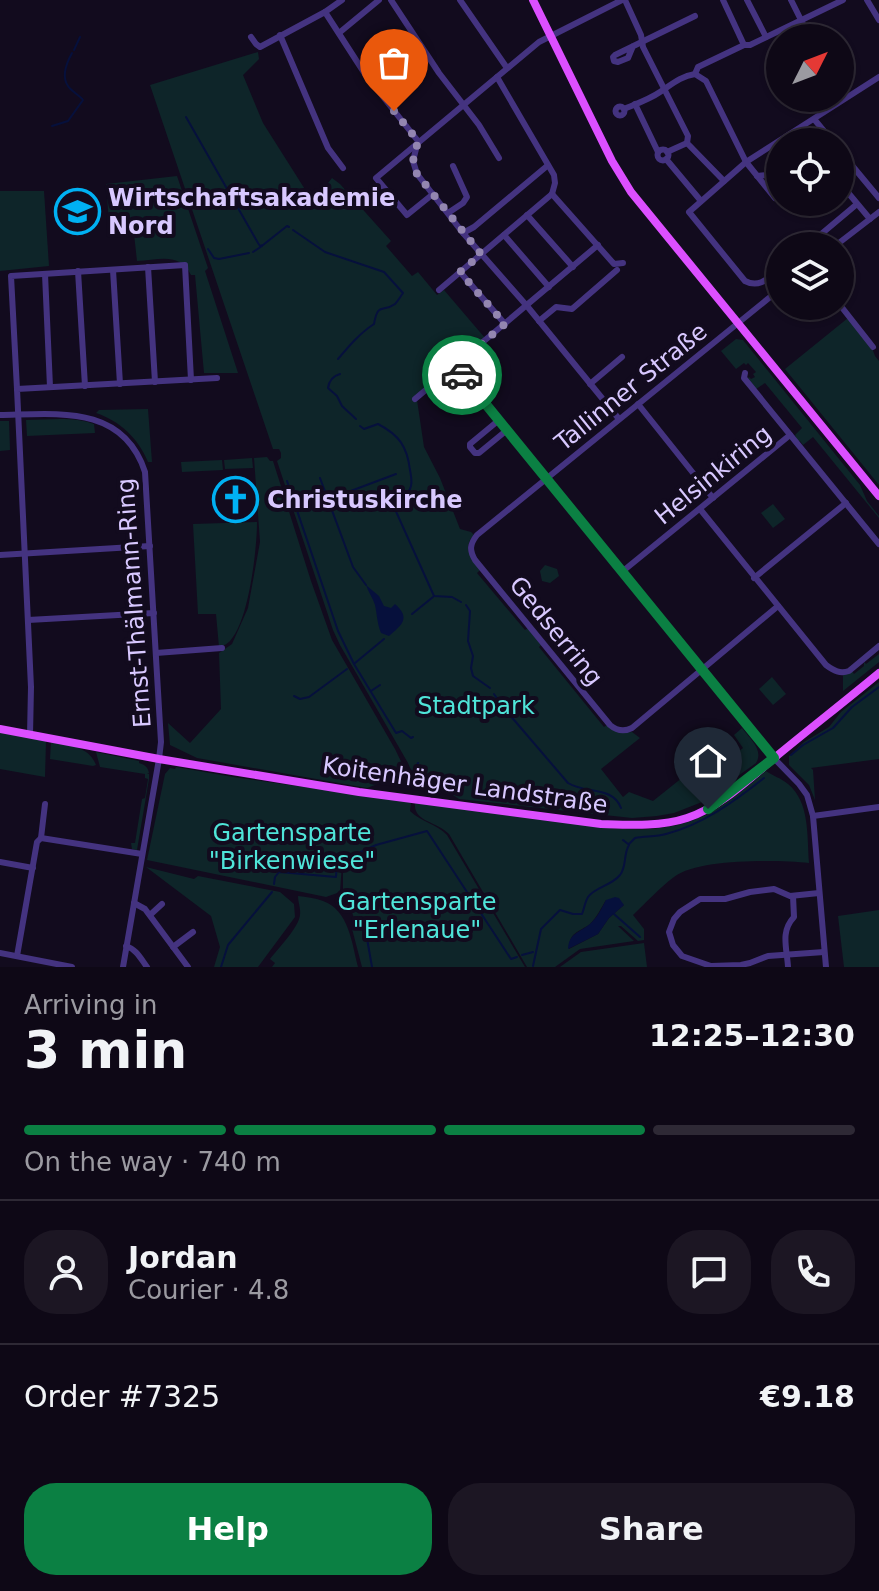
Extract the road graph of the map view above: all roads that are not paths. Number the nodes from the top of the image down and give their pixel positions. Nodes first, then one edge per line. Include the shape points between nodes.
1 (342, 0) edge
2 (379, 0) edge
3 (391, 0) edge
4 (460, 0) edge
5 (533, 0) edge
6 (599, 0) edge
7 (624, 0) edge
8 (723, 0) edge
9 (747, 0) edge
10 (791, 0) edge
11 (843, 0) edge
12 (867, 0) edge
13 (603, 8) junction
14 (325, 12) junction
15 (695, 16) dead end
16 (879, 20) edge
17 (801, 21) junction
18 (794, 24) edge
19 (803, 24) edge
20 (339, 33) junction
21 (280, 35) junction
22 (550, 36) junction
23 (251, 37) dead end
24 (766, 37) joint
25 (642, 42) junction
26 (744, 45) junction
27 (633, 46) dead end
28 (507, 68) junction
29 (695, 74) junction
30 (497, 77) junction
31 (879, 77) edge
32 (664, 89) junction
33 (854, 93) edge
34 (463, 104) junction
35 (635, 104) junction
36 (624, 109) dead end
37 (824, 112) edge
38 (814, 119) junction
39 (800, 128) edge
40 (821, 128) edge
41 (418, 141) junction
42 (687, 143) junction
43 (766, 149) edge
44 (666, 156) junction
45 (499, 158) dead end
46 (746, 162) junction
47 (453, 166) dead end
48 (547, 166) junction
49 (343, 168) dead end
50 (854, 168) edge
51 (766, 175) edge
52 (757, 176) junction
53 (724, 181) junction
54 (766, 187) edge
55 (433, 194) junction
56 (552, 194) junction
57 (879, 198) edge
58 (854, 200) edge
59 (701, 201) junction
60 (857, 204) junction
61 (879, 212) edge
62 (448, 213) junction
63 (527, 215) junction
64 (870, 219) junction
65 (824, 232) edge
66 (853, 232) edge
67 (463, 233) junction
68 (504, 235) junction
69 (598, 245) junction
70 (481, 254) junction
71 (623, 263) dead end
72 (148, 267) junction
73 (573, 267) junction
74 (113, 270) junction
75 (617, 270) dead end
76 (78, 271) junction
77 (460, 272) junction
78 (45, 274) junction
79 (766, 279) edge
80 (549, 287) junction
81 (439, 290) dead end
82 (766, 300) edge
83 (527, 306) junction
84 (852, 320) edge
85 (539, 321) junction
86 (737, 323) junction
87 (505, 324) junction
88 (873, 347) dead end
89 (622, 357) dead end
90 (455, 366) junction
91 (745, 373) dead end
92 (217, 378) dead end
93 (191, 380) junction
94 (155, 382) junction
95 (120, 384) junction
96 (590, 384) junction
97 (85, 386) junction
98 (50, 387) junction
99 (17, 389) junction
100 (415, 399) dead end
101 (638, 404) junction
102 (0, 415) edge
103 (18, 415) junction
104 (619, 419) junction
105 (499, 420) junction
106 (507, 430) junction
107 (790, 435) junction
108 (546, 478) junction
109 (879, 496) edge
110 (713, 498) junction
111 (846, 503) junction
112 (700, 509) junction
113 (879, 544) edge
114 (150, 546) junction
115 (130, 548) junction
116 (24, 554) junction
117 (0, 555) edge
118 (623, 571) junction
119 (754, 578) junction
120 (778, 606) junction
121 (154, 613) junction
122 (134, 615) junction
123 (28, 620) junction
124 (879, 646) edge
125 (222, 648) dead end
126 (156, 653) junction
127 (703, 669) junction
128 (879, 673) edge
129 (0, 729) edge
130 (30, 735) junction
131 (774, 758) junction
132 (159, 759) junction
133 (45, 804) dead end
134 (879, 807) edge
135 (813, 816) junction
136 (41, 838) junction
137 (142, 854) junction
138 (0, 862) edge
139 (33, 868) junction
140 (819, 893) junction
141 (793, 896) junction
142 (134, 903) junction
143 (162, 904) dead end
144 (150, 915) junction
145 (193, 932) dead end
146 (126, 946) junction
147 (173, 947) junction
148 (824, 952) junction
149 (0, 953) edge
150 (787, 955) junction
151 (17, 956) junction
152 (72, 967) edge
153 (123, 967) edge
154 (147, 967) edge
155 (188, 967) edge
156 (788, 967) edge
157 (826, 967) edge

1 - 14 street
2 - 20 street
3 - 34 street
4 - 28 street
5 - 22 main road
6 - 13 street
7 - 13 street
7 - 25 street
8 - 26 street
9 - 24 street
10 - 17 street
11 - 17 street
12 - 16 street
13 - 22 street
14 - 20 street
14 - 21 street
15 - 25 street
17 - 18 street
17 - 19 street
20 - 41 street
21 - 23 street via 260,47
21 - 49 street via 328,148
22 - 28 street
22 - 86 main road via 631,192
24 - 26 street
25 - 27 street
25 - 32 street
26 - 29 street via 698,67
28 - 30 street
29 - 32 street
29 - 46 street via 706,81
30 - 34 street
30 - 48 street
31 - 33 street
32 - 35 street
32 - 42 street
34 - 41 street
34 - 45 street
35 - 36 street
35 - 44 street via 658,152 662,149
37 - 38 street
38 - 39 street
38 - 40 street
41 - 55 street via 414,167
41 - 55 street via 376,178 407,215
42 - 44 street
42 - 53 street
43 - 46 street
44 - 59 street
46 - 52 street
46 - 53 street
47 - 62 street via 467,197
48 - 56 street via 554,175
48 - 67 street
50 - 57 street
51 - 52 street
52 - 54 street
53 - 59 street
55 - 62 street
56 - 63 street
56 - 69 street
58 - 60 street
59 - 79 street via 689,212 745,281 754,285
60 - 64 street
60 - 65 street
61 - 64 street
62 - 67 street
63 - 68 street
63 - 73 street
64 - 66 street
67 - 70 street
68 - 70 street
68 - 80 street
69 - 71 street via 614,264
69 - 73 street
70 - 77 street
70 - 83 street
72 - 74 street
72 - 93 street via 185,265
72 - 94 street
73 - 80 street
74 - 76 street
74 - 95 street
75 - 85 street via 572,309 556,307
76 - 78 street
76 - 97 street
77 - 81 street
77 - 87 street
78 - 98 street
78 - 99 street via 11,276
80 - 83 street
82 - 86 street, Tallinner Straße
83 - 85 street
83 - 87 street
84 - 88 street
85 - 96 street
86 - 101 street, Tallinner Straße
86 - 109 main road
87 - 90 street
89 - 96 street
90 - 100 street
90 - 105 street
91 - 107 street
92 - 93 street
93 - 94 street
94 - 95 street
95 - 97 street
96 - 104 street
97 - 98 street
98 - 99 street
99 - 103 street
101 - 104 street, Tallinner Straße
101 - 110 street
102 - 103 street, Ernst-Thälmann-Ring
103 - 114 street, Ernst-Thälmann-Ring via 81,416 105,423 129,442 145,472
103 - 116 street
104 - 108 street, Tallinner Straße
105 - 106 street
105 - 106 street via 470,444 473,450 479,453
106 - 108 street
107 - 110 street, Helsinkiring
107 - 111 street, Helsinkiring
108 - 118 street
108 - 127 street, Gedserring via 477,535 471,552 605,719 618,730 632,728
110 - 112 street, Helsinkiring
111 - 113 street, Helsinkiring
111 - 119 street
112 - 118 street, Helsinkiring
112 - 119 street
114 - 115 street
114 - 121 street, Ernst-Thälmann-Ring
115 - 116 street
115 - 122 street, Ernst-Thälmann-Ring
116 - 117 street
116 - 123 street
118 - 127 street
119 - 120 street
120 - 124 street via 826,665 839,673
120 - 127 street
121 - 122 street
121 - 126 street, Ernst-Thälmann-Ring
122 - 123 street
123 - 130 street
125 - 126 street
126 - 132 street, Ernst-Thälmann-Ring
127 - 131 street
128 - 131 main road, Koitenhäger Landstraße
129 - 130 main road, Koitenhäger Landstraße
130 - 132 main road, Koitenhäger Landstraße
131 - 132 main road, Koitenhäger Landstraße via 708,809 661,824 632,826 359,792
131 - 135 street via 807,795
132 - 137 street, Ernst-Thälmann-Ring
133 - 136 street
134 - 135 street
135 - 140 street
136 - 137 street
136 - 139 street
137 - 142 street, Ernst-Thälmann-Ring
138 - 139 street
139 - 151 street
140 - 141 street
140 - 148 street
141 - 150 street via 794,917 785,931
141 - 150 street via 774,889 700,899 680,912 669,932 682,956 711,966
142 - 144 street
142 - 146 street, Ernst-Thälmann-Ring
143 - 144 street
144 - 147 street
145 - 147 street
146 - 153 street, Ernst-Thälmann-Ring
146 - 154 street
147 - 155 street
148 - 150 street
148 - 157 street
149 - 151 street
150 - 156 street
151 - 152 street

